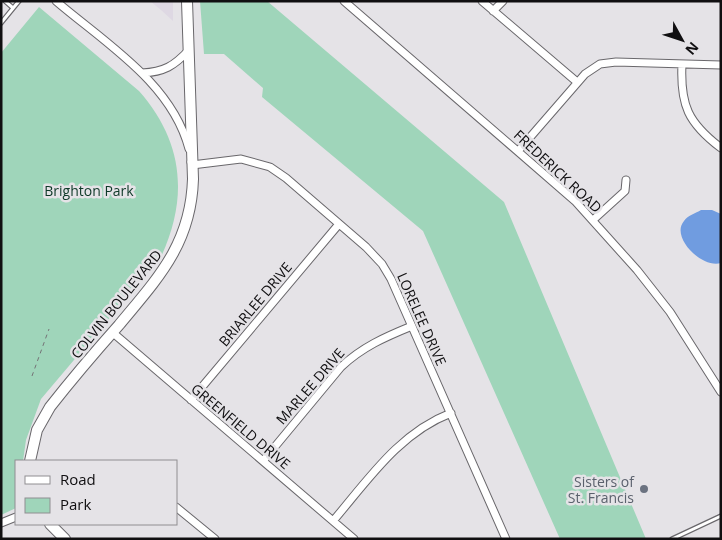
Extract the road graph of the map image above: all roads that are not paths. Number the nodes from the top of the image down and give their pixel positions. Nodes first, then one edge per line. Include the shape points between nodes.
1 (5, 1) edge
2 (19, 1) edge
3 (56, 1) edge
4 (187, 1) edge
5 (344, 1) edge
6 (482, 1) edge
7 (503, 1) edge
8 (14, 8) junction
9 (493, 11) junction
10 (1, 22) edge
11 (189, 50) junction
12 (682, 64) junction
13 (721, 65) edge
14 (142, 73) junction
15 (577, 82) junction
16 (721, 148) edge
17 (519, 150) junction
18 (192, 165) junction
19 (626, 180) dead end
20 (593, 220) junction
21 (338, 224) junction
22 (412, 326) junction
23 (112, 332) junction
24 (721, 392) edge
25 (191, 400) junction
26 (451, 413) junction
27 (30, 460) edge
28 (263, 461) junction
29 (178, 509) edge
30 (721, 516) edge
31 (15, 517) edge
32 (333, 521) junction
33 (1, 523) edge
34 (51, 525) edge
35 (64, 539) edge
36 (214, 539) edge
37 (354, 539) edge
38 (506, 539) edge
39 (672, 539) edge

1 - 8 lane
2 - 8 lane
3 - 14 street
4 - 11 street, COLVIN BOULEVARD
5 - 17 street, FREDERICK ROAD
6 - 9 street
7 - 9 street
8 - 10 lane
9 - 15 street
11 - 14 street via 169,68
11 - 18 street, COLVIN BOULEVARD
12 - 13 street
12 - 15 street via 607,62 592,68
12 - 16 street via 681,89 688,113 698,130
14 - 18 street via 175,113
15 - 17 street
17 - 20 street, FREDERICK ROAD
18 - 21 street, LORELEE DRIVE via 241,159 270,167
18 - 23 street, COLVIN BOULEVARD via 191,208 176,250 160,275
19 - 20 street via 625,191
20 - 24 street, FREDERICK ROAD via 670,312
21 - 22 street, LORELEE DRIVE via 382,264
21 - 25 street, BRIARLEE DRIVE
22 - 26 street, LORELEE DRIVE
22 - 28 street, MARLEE DRIVE via 374,342 353,356
23 - 25 street, GREENFIELD DRIVE
23 - 27 street, COLVIN BOULEVARD via 42,418
25 - 28 street, GREENFIELD DRIVE
26 - 32 street via 406,439
26 - 38 street, LORELEE DRIVE
28 - 32 street, GREENFIELD DRIVE
29 - 36 street
30 - 39 lane
31 - 33 street
32 - 37 street, GREENFIELD DRIVE
34 - 35 street

